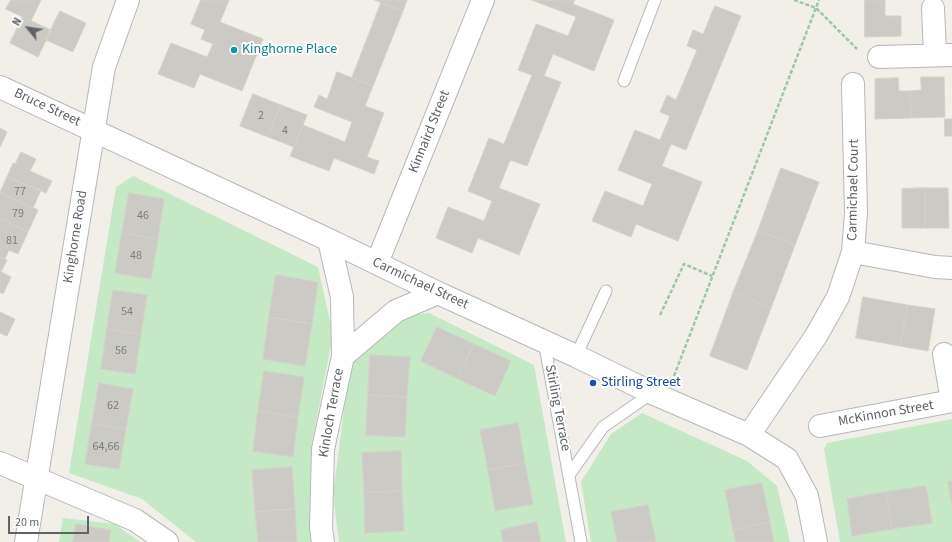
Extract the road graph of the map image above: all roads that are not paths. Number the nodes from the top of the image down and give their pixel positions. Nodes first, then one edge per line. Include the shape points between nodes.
1 (128, 0) edge
2 (483, 0) edge
3 (655, 0) edge
4 (934, 8) dead end
5 (943, 55) edge
6 (879, 57) road end
7 (624, 81) dead end
8 (853, 84) dead end
9 (0, 87) edge
10 (93, 129) junction
11 (329, 240) junction
12 (853, 252) junction
13 (377, 263) junction
14 (952, 268) edge
15 (606, 291) dead end
16 (438, 293) junction
17 (544, 341) junction
18 (944, 354) dead end
19 (343, 356) junction
20 (576, 356) junction
21 (659, 396) junction
22 (952, 401) edge
23 (820, 426) dead end
24 (749, 435) junction
25 (0, 463) edge
26 (569, 475) junction
27 (37, 478) junction
28 (26, 542) edge
29 (167, 542) edge
30 (324, 542) edge
31 (581, 542) edge
32 (816, 542) edge

1 - 10 street, Kinghorne Road via 104,67
2 - 13 street, Kinnaird Street
3 - 7 lane
4 - 5 street
5 - 6 street
8 - 12 street, Carmichael Court via 856,213
9 - 10 street, Bruce Street
10 - 11 street, Carmichael Street
10 - 27 street, Kinghorne Road
11 - 13 street, Carmichael Street
11 - 19 street, Kinloch Terrace via 342,297
12 - 14 street
12 - 24 street, Carmichael Court via 838,297 816,336
13 - 16 street, Carmichael Street
15 - 20 lane
16 - 17 street, Carmichael Street
16 - 19 street, Kinloch Terrace via 396,311
17 - 20 street, Carmichael Street
17 - 26 lane, Stirling Terrace
18 - 22 street, McKinnon Street
19 - 30 street, Kinloch Terrace via 323,449 321,528
20 - 21 street, Carmichael Street
21 - 24 street, Carmichael Street
21 - 26 lane, Stirling Terrace via 603,427
22 - 23 street, McKinnon Street
24 - 32 street, Carmichael Street via 787,459 807,496
25 - 27 street
26 - 31 lane, Stirling Terrace
27 - 28 street, Kinghorne Road
27 - 29 street via 135,520

